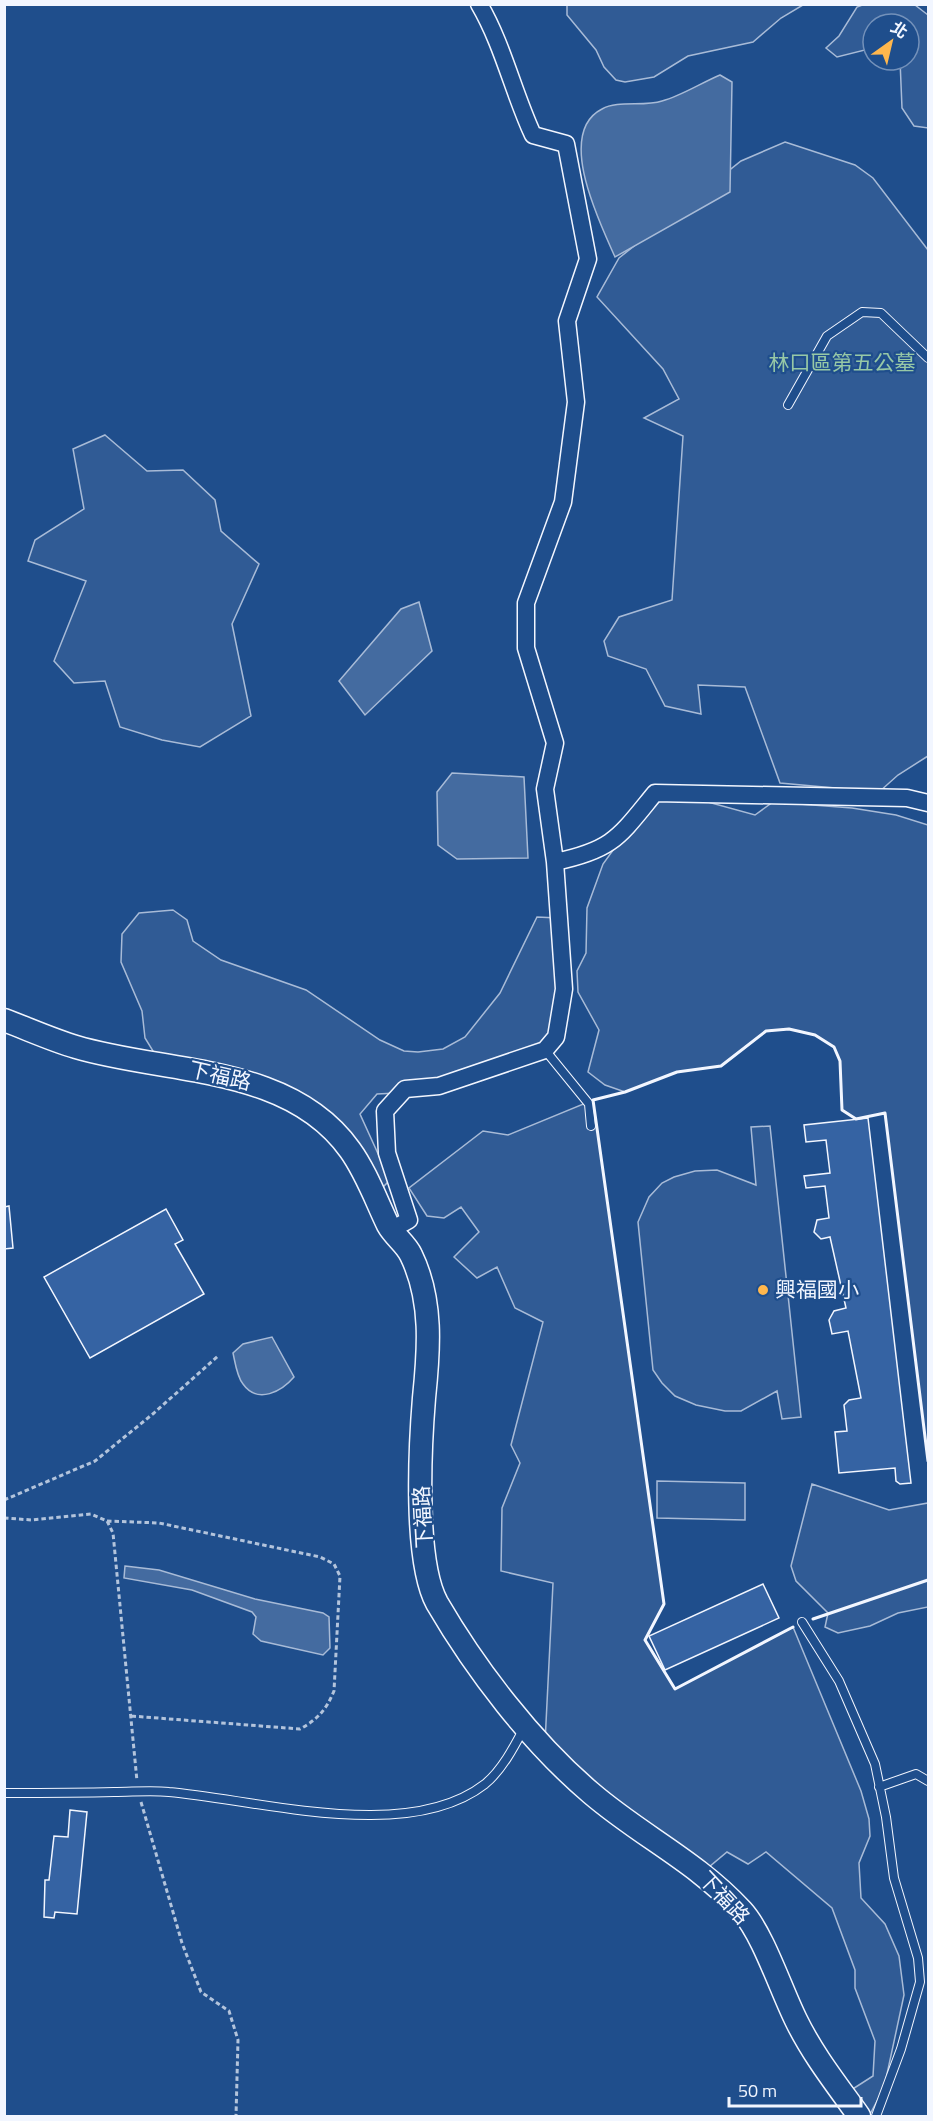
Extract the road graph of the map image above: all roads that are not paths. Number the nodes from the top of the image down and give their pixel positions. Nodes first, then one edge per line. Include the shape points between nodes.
1 (479, 4) edge
2 (928, 358) edge
3 (788, 405) dead end
4 (928, 803) edge
5 (555, 862) junction
6 (4, 1020) edge
7 (545, 1050) junction
8 (591, 1126) dead end
9 (391, 1230) junction
10 (802, 1622) dead end
11 (525, 1728) junction
12 (928, 1781) edge
13 (879, 1787) junction
14 (4, 1793) edge
15 (859, 2116) edge
16 (876, 2116) edge

1 - 5 street via 493,28 515,96 533,135 566,144 588,259 567,321 576,402 563,502 525,603 526,648 555,743 544,789
2 - 3 lane via 881,313 862,312 827,336
4 - 5 street via 896,797 655,793 619,837 588,855
5 - 7 street via 564,989 556,1037
6 - 9 main road, 下福路 via 77,1047 198,1069 264,1087 303,1108 349,1148
7 - 8 lane via 589,1104
7 - 9 street via 439,1086 405,1089 385,1111 387,1153 409,1220
9 - 11 main road, 下福路 via 410,1251 427,1317 420,1467 427,1578 455,1631
10 - 13 lane via 839,1681 874,1764
11 - 14 lane via 487,1782 462,1799 431,1810 330,1813 167,1791
11 - 15 main road, 下福路 via 590,1792 638,1830 686,1859 746,1915 819,2063
12 - 13 lane via 916,1774
13 - 16 lane via 894,1878 918,1958 920,1982

